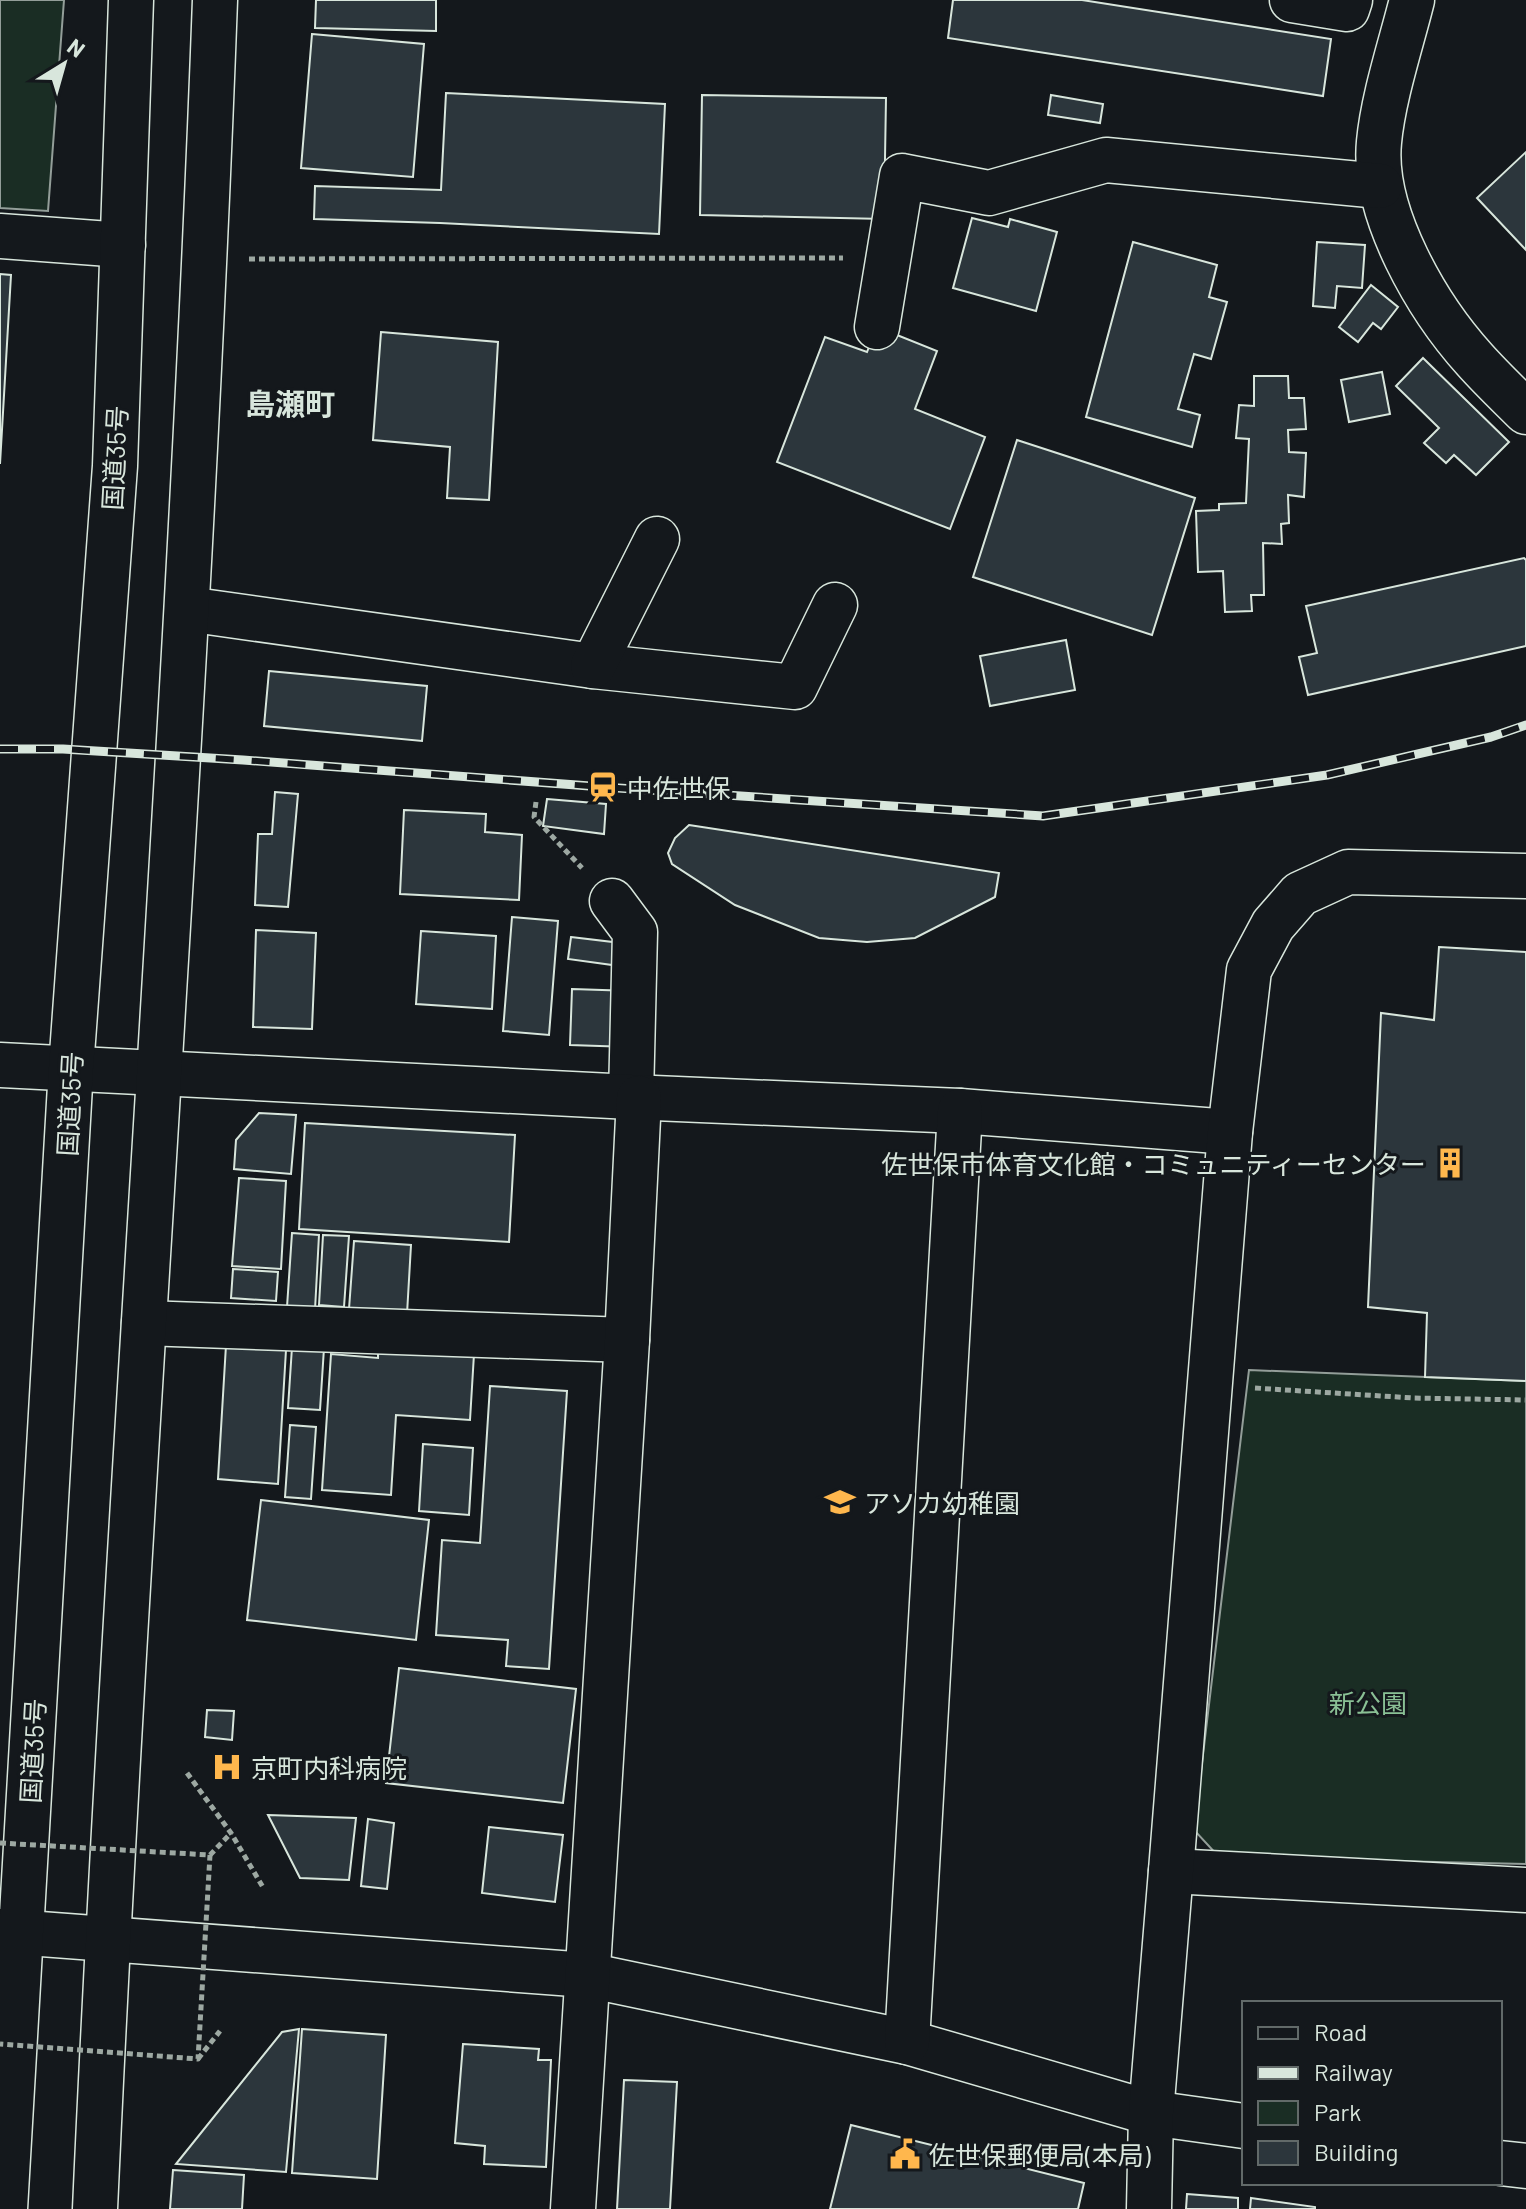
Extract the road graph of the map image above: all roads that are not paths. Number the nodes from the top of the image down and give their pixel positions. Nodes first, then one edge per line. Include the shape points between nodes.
1 (131, 0) edge
2 (215, 0) edge
3 (1292, 0) edge
4 (1350, 0) edge
5 (1412, 0) edge
6 (1380, 186) junction
7 (0, 236) edge
8 (123, 245) junction
9 (877, 327) dead end
10 (1526, 412) edge
11 (657, 539) dead end
12 (835, 605) dead end
13 (187, 609) junction
14 (593, 666) junction
15 (1526, 876) edge
16 (612, 901) road end
17 (0, 1065) edge
18 (71, 1068) junction
19 (159, 1073) junction
20 (635, 1098) junction
21 (960, 1111) junction
22 (1230, 1132) junction
23 (144, 1323) junction
24 (627, 1340) junction
25 (1171, 1871) junction
26 (1526, 1890) edge
27 (11, 1932) edge
28 (107, 1939) junction
29 (587, 1975) junction
30 (907, 2042) junction
31 (1151, 2113) junction
32 (1242, 2126) edge
33 (1502, 2163) edge
34 (1526, 2166) edge
35 (5, 2209) edge
36 (95, 2209) edge
37 (573, 2209) edge
38 (1149, 2209) edge

1 - 8 main road, 国道35号
2 - 13 main road
3 - 4 main road via 1347,9
5 - 6 main road via 1378,143
6 - 9 main road via 1106,160 989,193 902,176
6 - 10 main road via 1399,241 1427,296 1473,358
7 - 8 main road
8 - 18 main road, 国道35号 via 115,466
11 - 14 main road
12 - 14 main road via 795,687
13 - 14 main road
13 - 19 main road
15 - 22 main road via 1348,872 1300,894 1273,925 1249,970
16 - 20 main road via 635,932
17 - 18 main road
18 - 19 main road
18 - 27 main road, 国道35号
19 - 20 main road
19 - 23 main road
20 - 21 main road
20 - 24 main road
21 - 22 main road
21 - 30 main road
22 - 25 main road
23 - 24 main road
23 - 28 main road
24 - 29 main road
25 - 26 main road
25 - 31 main road
27 - 28 main road
27 - 35 main road, 国道35号
28 - 29 main road
28 - 36 main road
29 - 30 main road
29 - 37 main road
30 - 31 main road
31 - 32 main road
31 - 38 main road
33 - 34 main road

